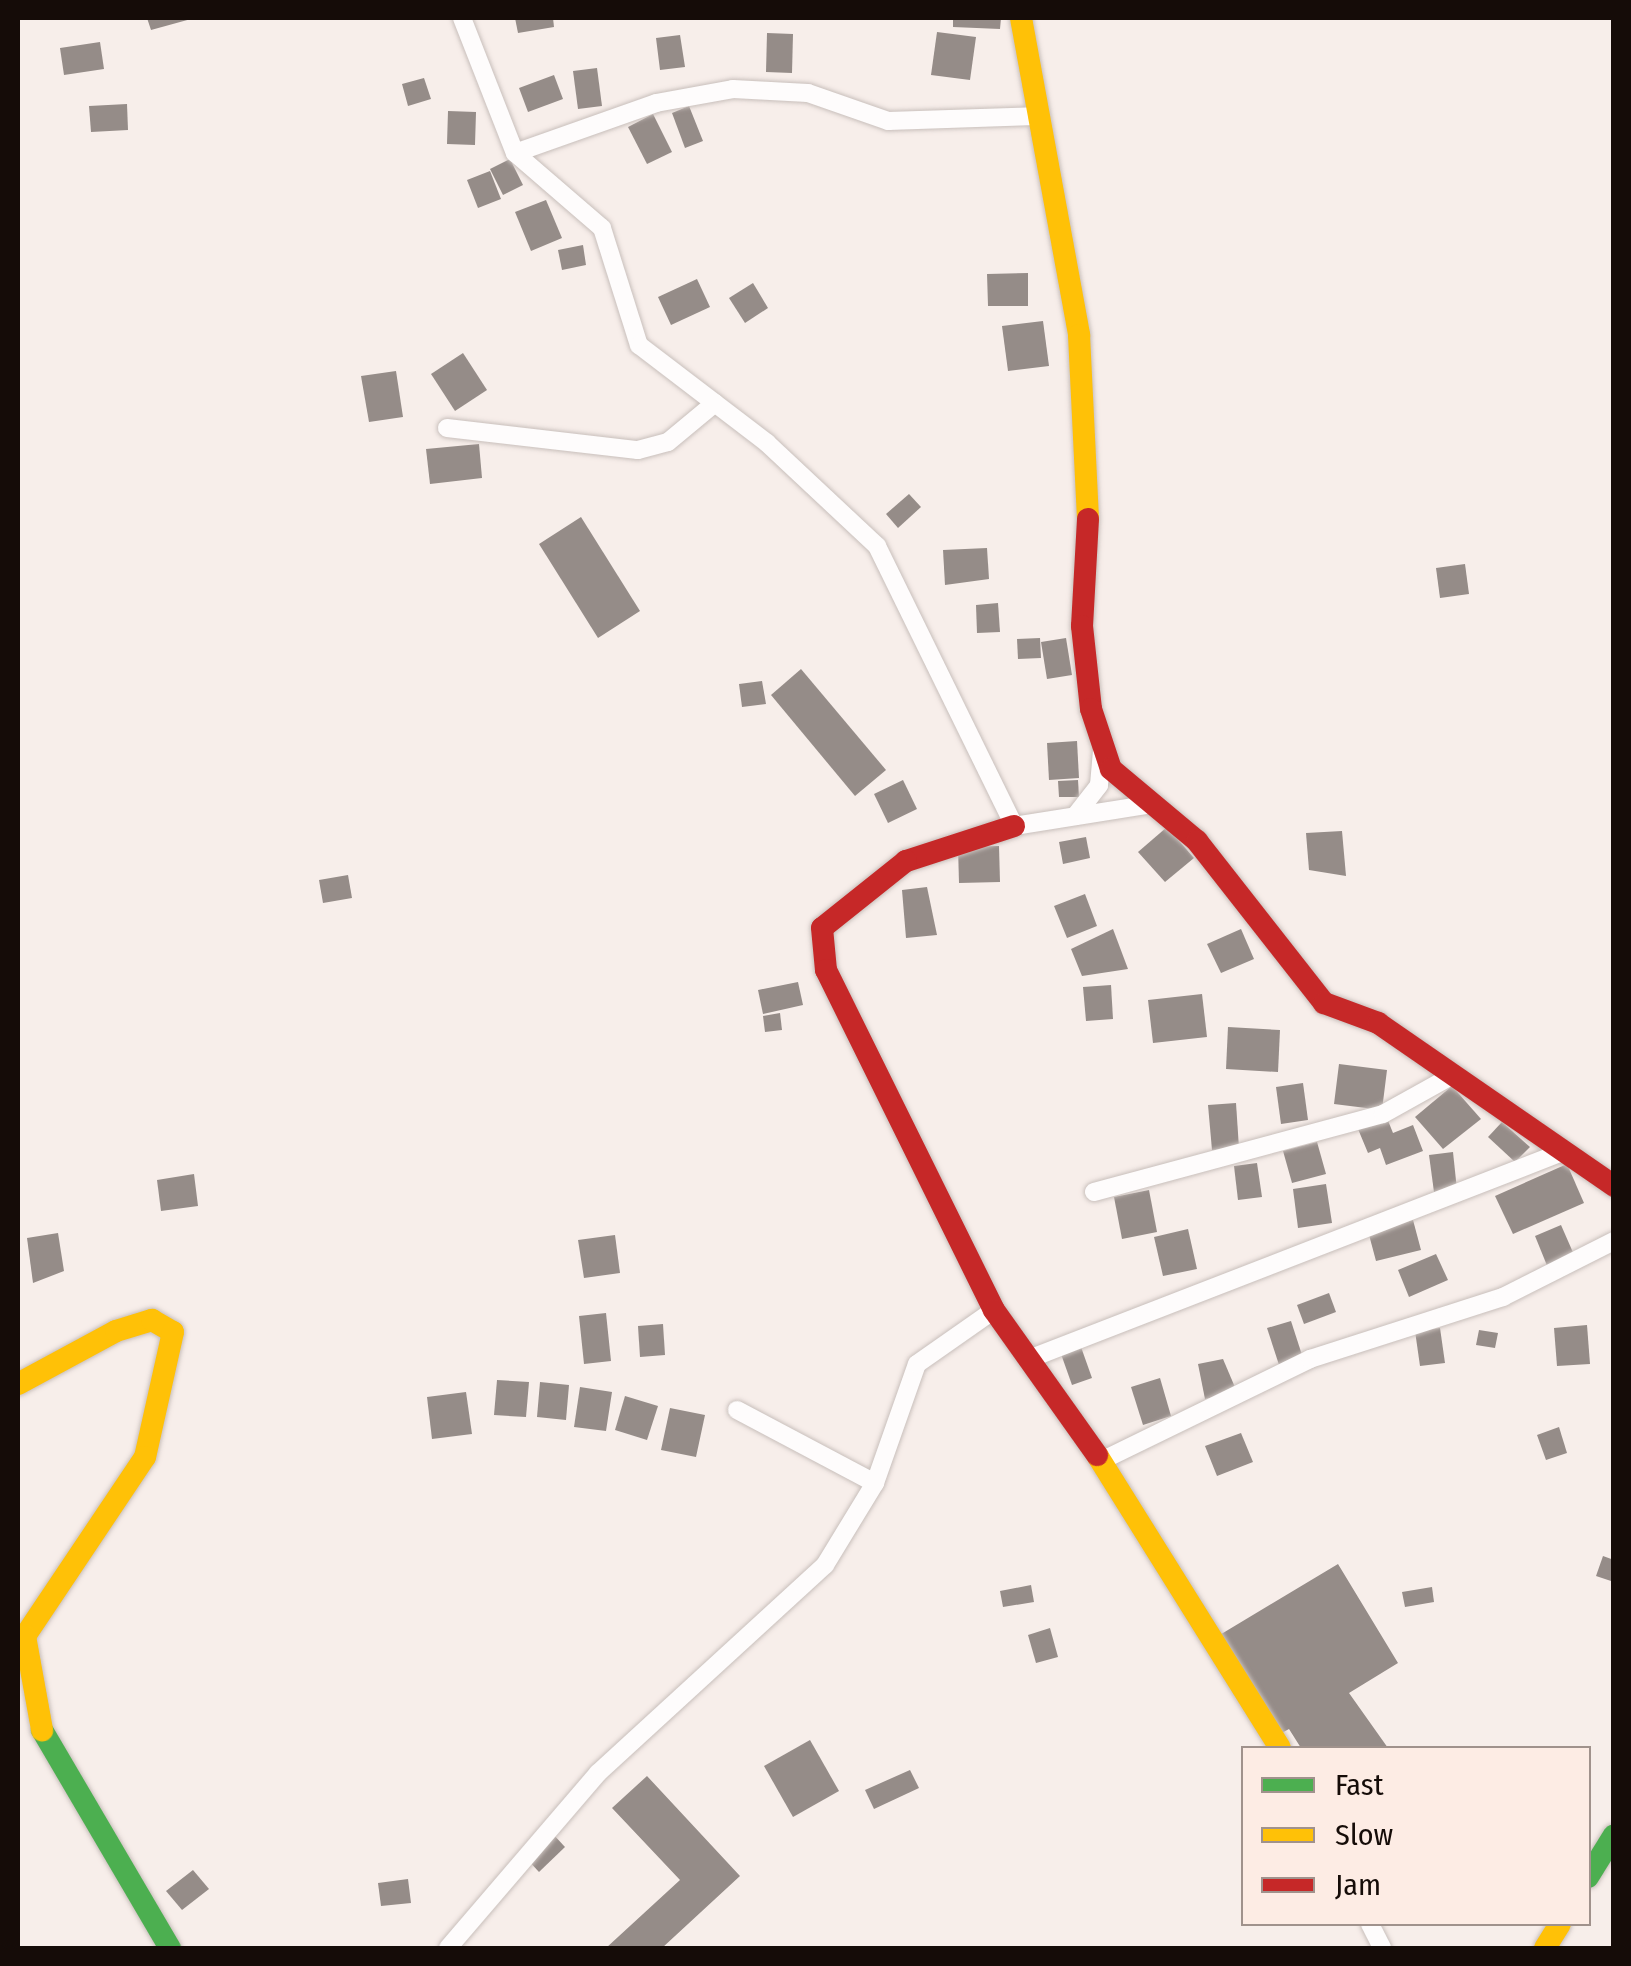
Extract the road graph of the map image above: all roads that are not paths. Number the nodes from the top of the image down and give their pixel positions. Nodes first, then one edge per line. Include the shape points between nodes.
1 (462, 18) edge
2 (1021, 18) edge
3 (1035, 116) junction
4 (514, 153) junction
5 (715, 403) junction
6 (446, 428) dead end
7 (1103, 746) junction
8 (1153, 804) junction
9 (1076, 816) junction
10 (1014, 826) junction
11 (1455, 1074) junction
12 (1565, 1151) junction
13 (1614, 1186) edge
14 (1094, 1192) dead end
15 (1614, 1241) edge
16 (994, 1310) junction
17 (1029, 1359) junction
18 (18, 1384) edge
19 (737, 1410) dead end
20 (1101, 1461) junction
21 (875, 1483) junction
22 (1279, 1746) edge
23 (1614, 1835) edge
24 (1591, 1872) edge
25 (1559, 1926) edge
26 (170, 1948) edge
27 (448, 1948) edge
28 (1545, 1948) edge

1 - 4 street
2 - 3 street
3 - 4 street via 888,121 808,94 734,89 656,102
3 - 7 street via 1079,334 1090,502 1082,626
4 - 5 street via 602,228 639,344
5 - 6 street via 668,442 638,450
5 - 10 street via 877,546
7 - 8 street via 1111,770
7 - 9 street via 1099,785
8 - 9 street
8 - 11 street via 1197,840 1324,1003 1378,1023
9 - 10 street
10 - 16 street via 906,861 822,928 826,970
11 - 12 street
11 - 14 street via 1384,1114
12 - 13 street
12 - 17 street
15 - 20 street via 1502,1298 1310,1360
16 - 17 street
16 - 21 street via 917,1364
17 - 20 street
18 - 26 street via 116,1331 152,1320 173,1332 144,1457 25,1636 43,1734
19 - 21 street
20 - 22 street
21 - 27 street via 825,1564 598,1773
23 - 24 street
25 - 28 street

